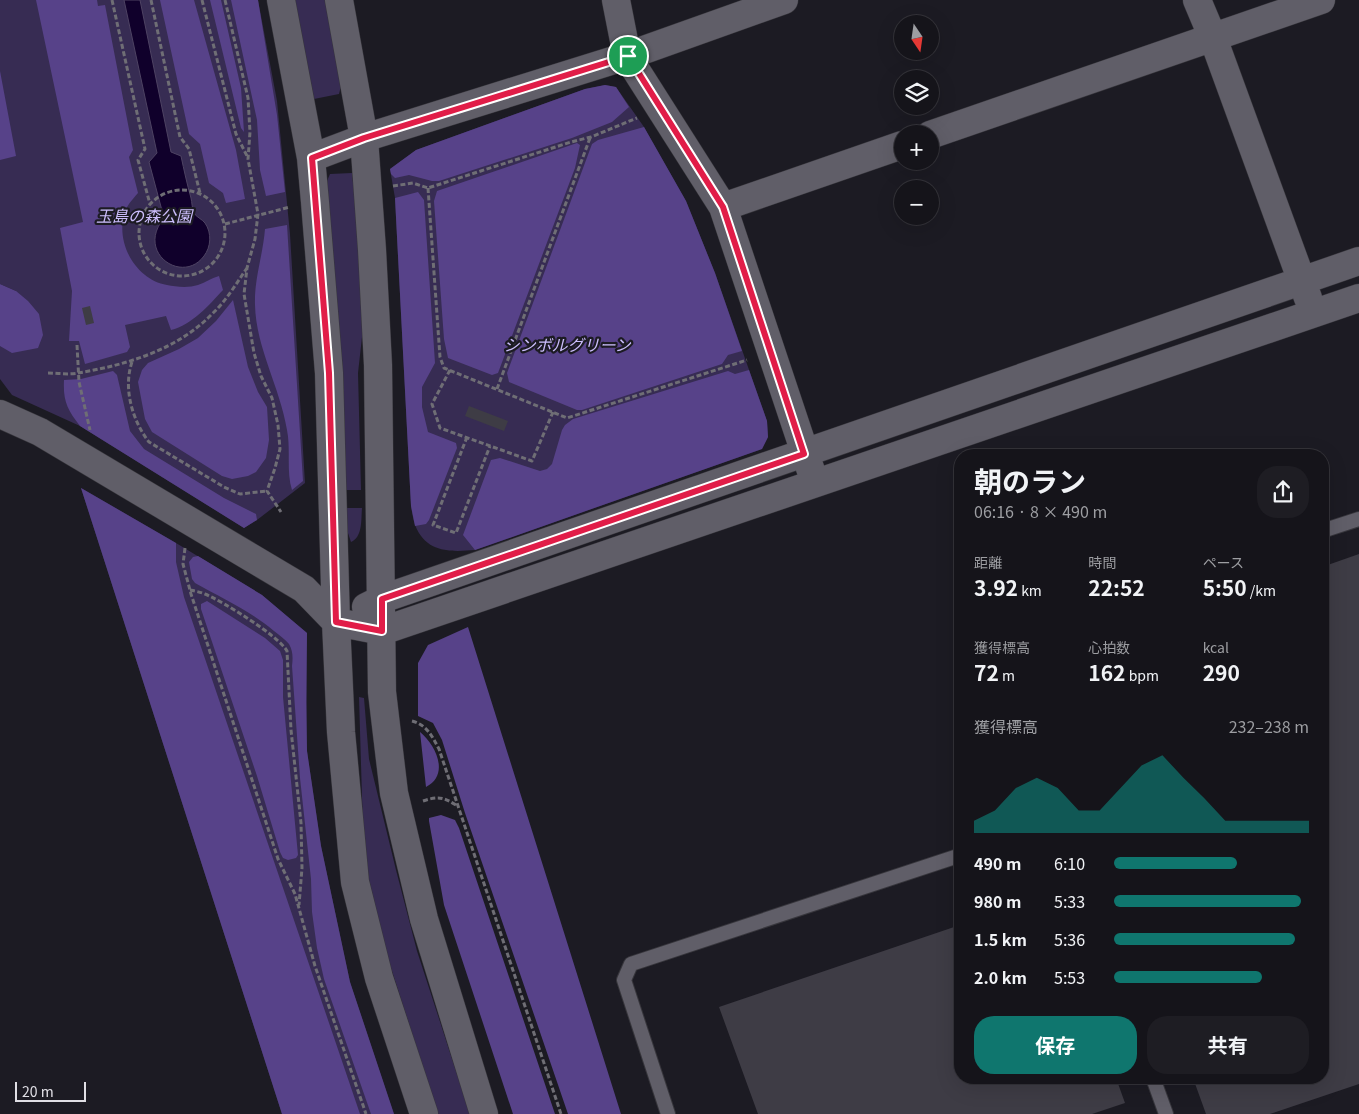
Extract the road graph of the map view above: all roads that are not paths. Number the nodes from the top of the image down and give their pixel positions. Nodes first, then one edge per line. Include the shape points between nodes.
1 (282, 0) edge
2 (339, 0) edge
3 (616, 0) edge
4 (784, 0) edge
5 (1197, 0) edge
6 (1321, 0) edge
7 (1213, 38) junction
8 (628, 56) junction
9 (939, 132) edge
10 (364, 138) junction
11 (894, 148) edge
12 (312, 158) junction
13 (723, 207) junction
14 (1359, 261) edge
15 (1302, 280) junction
16 (1359, 298) edge
17 (1314, 314) junction
18 (0, 414) edge
19 (804, 454) junction
20 (815, 485) junction
21 (1359, 519) edge
22 (1329, 529) edge
23 (382, 599) junction
24 (336, 622) junction
25 (382, 631) junction
26 (954, 857) edge
27 (1155, 1084) edge
28 (424, 1114) edge
29 (484, 1114) edge
30 (668, 1114) edge
31 (1166, 1114) edge

1 - 12 street
2 - 10 street
3 - 8 street
4 - 8 street
5 - 7 street
6 - 7 street
7 - 9 street
7 - 15 street
8 - 10 street
8 - 13 street
10 - 12 street
10 - 23 street via 378,365
11 - 13 street
12 - 24 street via 329,373
13 - 19 street
14 - 15 street
15 - 17 street
15 - 19 street
16 - 17 street
17 - 20 street
18 - 24 street via 40,432 304,589
19 - 20 street
19 - 23 street
20 - 25 street
21 - 22 lane
23 - 24 street
23 - 25 street
24 - 25 street
24 - 28 street via 341,732 355,882 379,978
25 - 29 street via 382,692 394,793 424,920
26 - 30 lane via 631,964 624,980
27 - 31 lane

